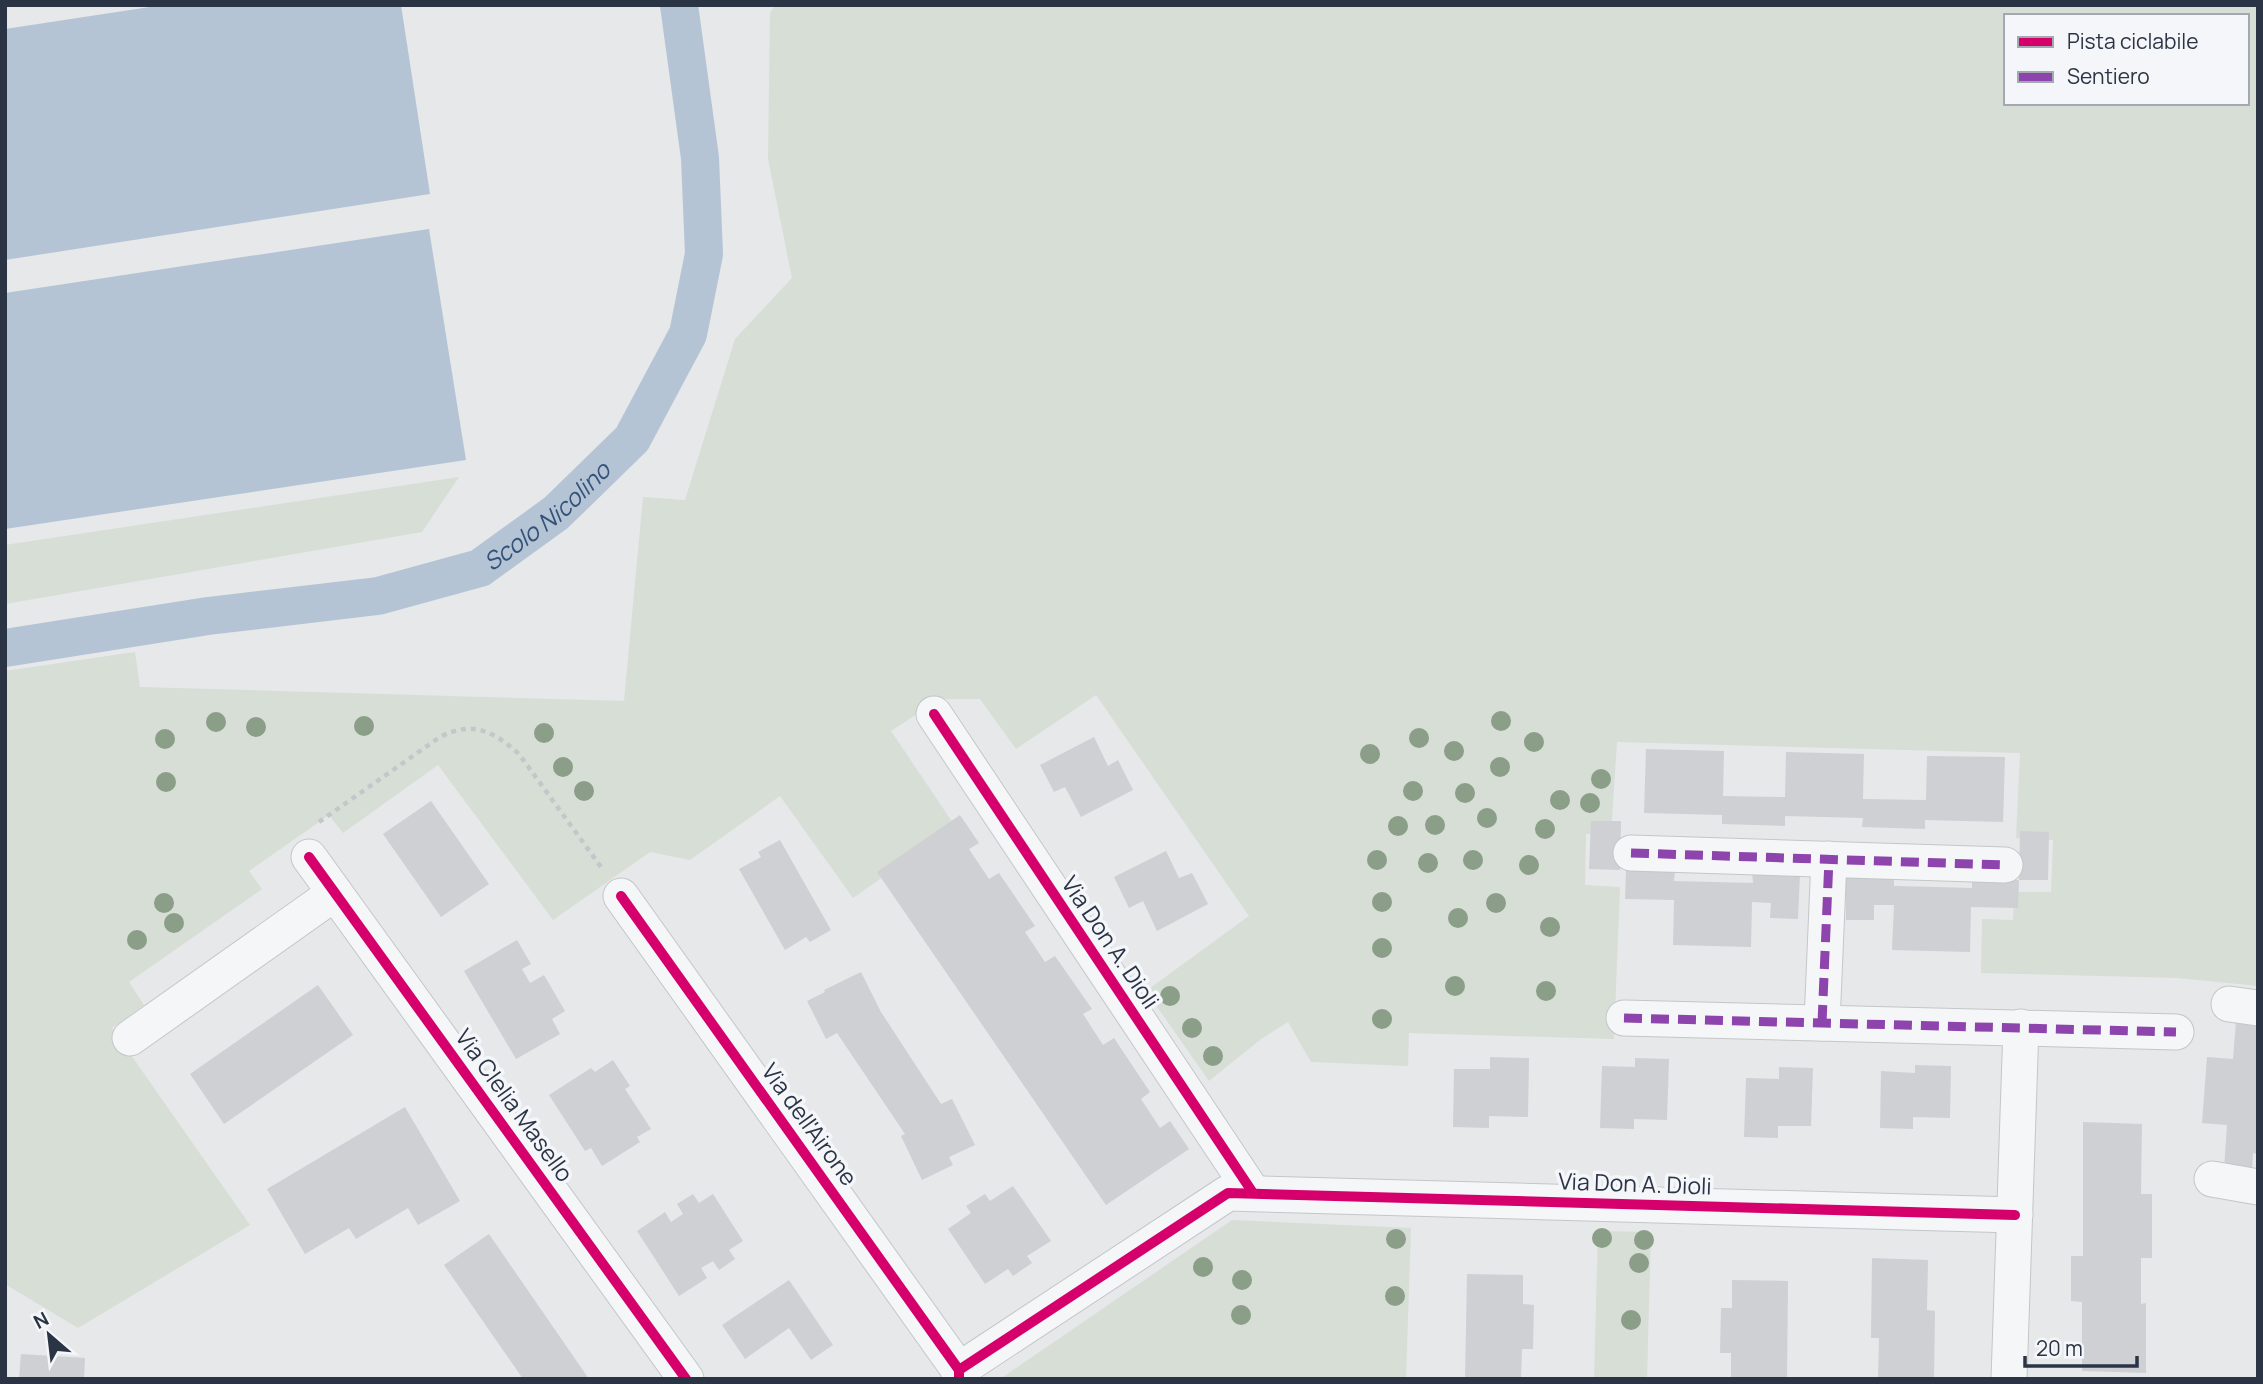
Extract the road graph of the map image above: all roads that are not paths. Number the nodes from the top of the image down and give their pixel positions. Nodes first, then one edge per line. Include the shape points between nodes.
1 (934, 714) dead end
2 (309, 843) road end
3 (1631, 853) dead end
4 (1829, 859) junction
5 (2005, 865) dead end
6 (335, 893) junction
7 (621, 896) road end
8 (1624, 1018) dead end
9 (1822, 1023) junction
10 (2021, 1027) junction
11 (2176, 1031) dead end
12 (130, 1038) dead end
13 (2212, 1179) dead end
14 (2258, 1187) edge
15 (1253, 1193) junction
16 (2015, 1215) junction
17 (959, 1374) edge
18 (686, 1379) edge
19 (2009, 1379) edge

1 - 15 street, Via Don A. Dioli
2 - 6 street, Via Clelia Masello
3 - 4 street
4 - 5 street
4 - 9 street
6 - 12 street
6 - 18 street, Via Clelia Masello
7 - 17 street, Via dell'Airone
8 - 9 street
9 - 10 street
10 - 11 street
10 - 16 street
13 - 14 street
15 - 16 street, Via Don A. Dioli
15 - 17 street, Via Don A. Dioli via 1228,1193
16 - 19 street

